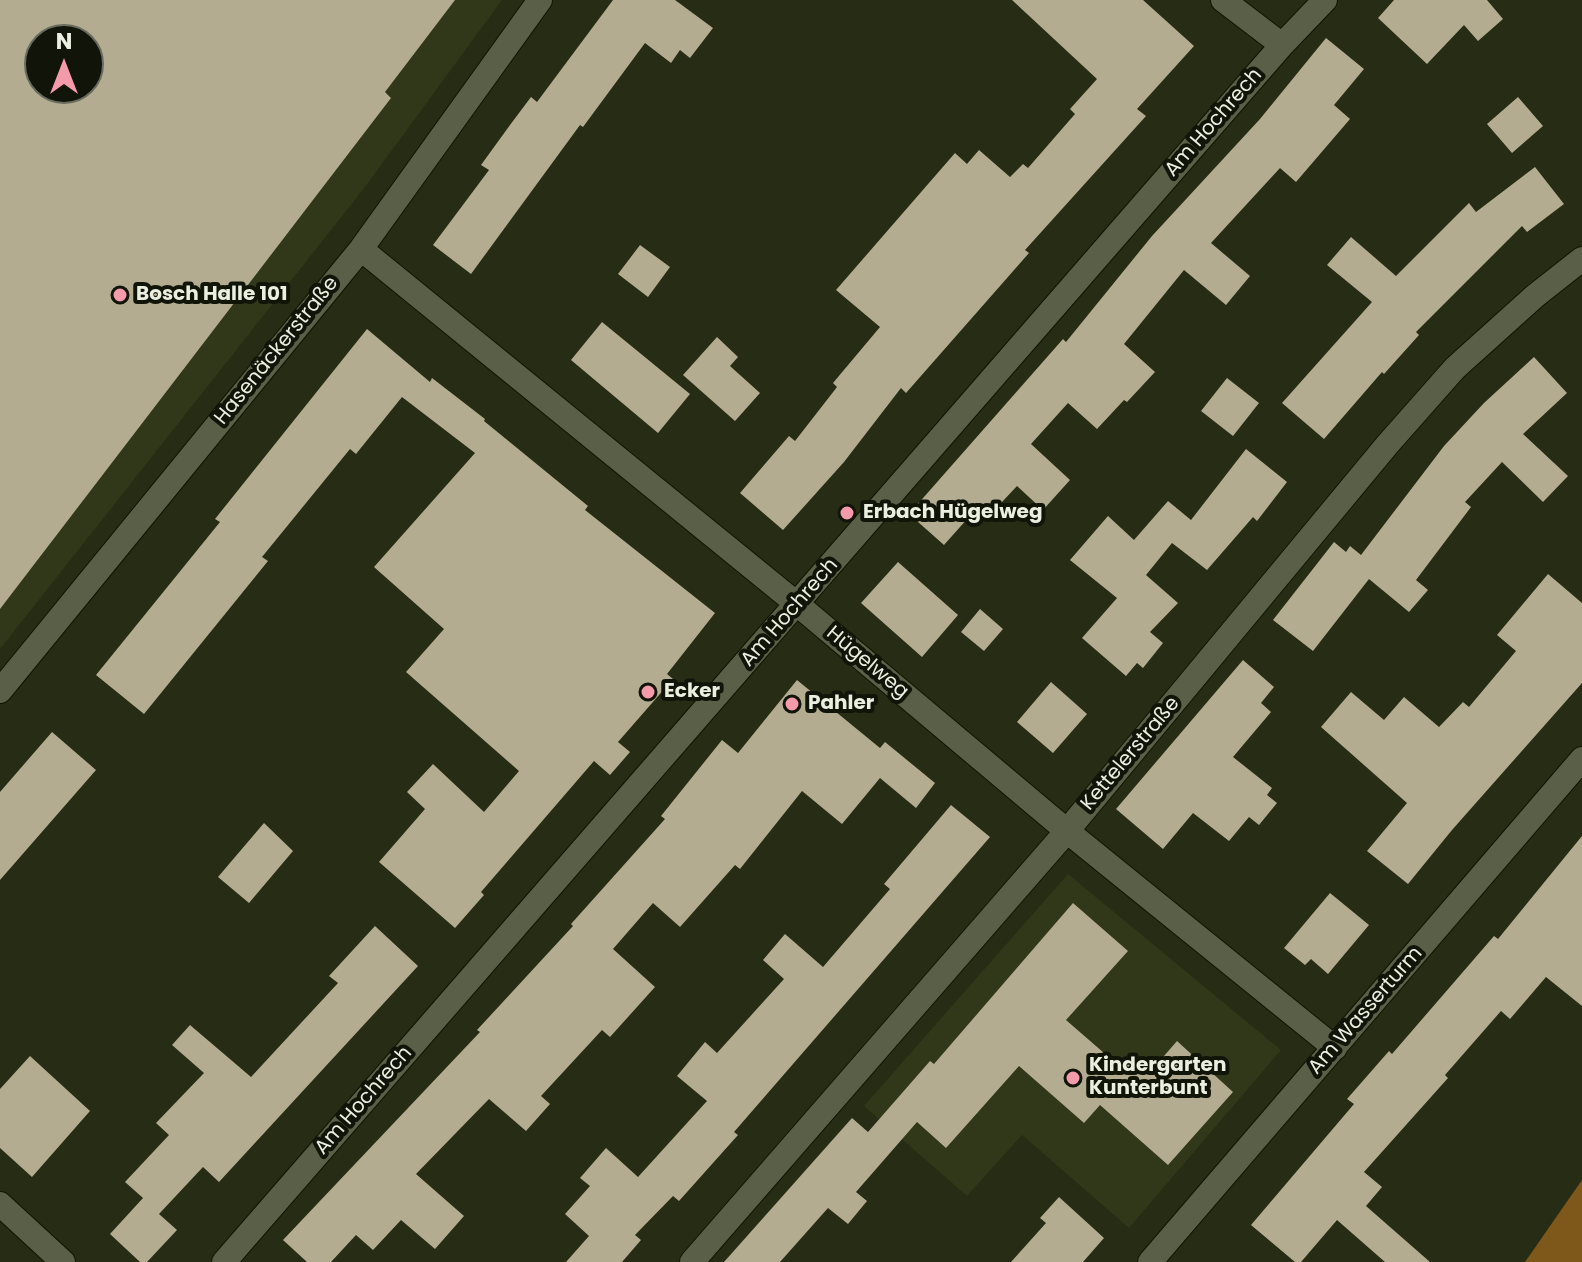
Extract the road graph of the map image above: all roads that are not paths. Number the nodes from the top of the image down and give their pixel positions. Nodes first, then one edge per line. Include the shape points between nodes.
1 (540, 0) edge
2 (1223, 0) edge
3 (1325, 0) edge
4 (1282, 45) junction
5 (361, 249) junction
6 (1582, 259) edge
7 (797, 604) junction
8 (0, 691) edge
9 (1582, 759) edge
10 (1067, 831) junction
11 (1335, 1048) junction
12 (0, 1204) edge
13 (63, 1262) edge
14 (224, 1262) edge
15 (692, 1262) edge
16 (1150, 1262) edge

1 - 5 street, Hasenäckerstraße
2 - 4 street
3 - 4 street, Am Hochrech
4 - 7 street, Am Hochrech
5 - 7 street, Hügelweg
5 - 8 street, Hasenäckerstraße
6 - 10 street, Kettelerstraße via 1455,368
7 - 10 street, Hügelweg
7 - 14 street, Am Hochrech
9 - 11 street, Am Wasserturm
10 - 11 street, Hügelweg
10 - 15 street, Kettelerstraße
11 - 16 street, Am Wasserturm
12 - 13 street

